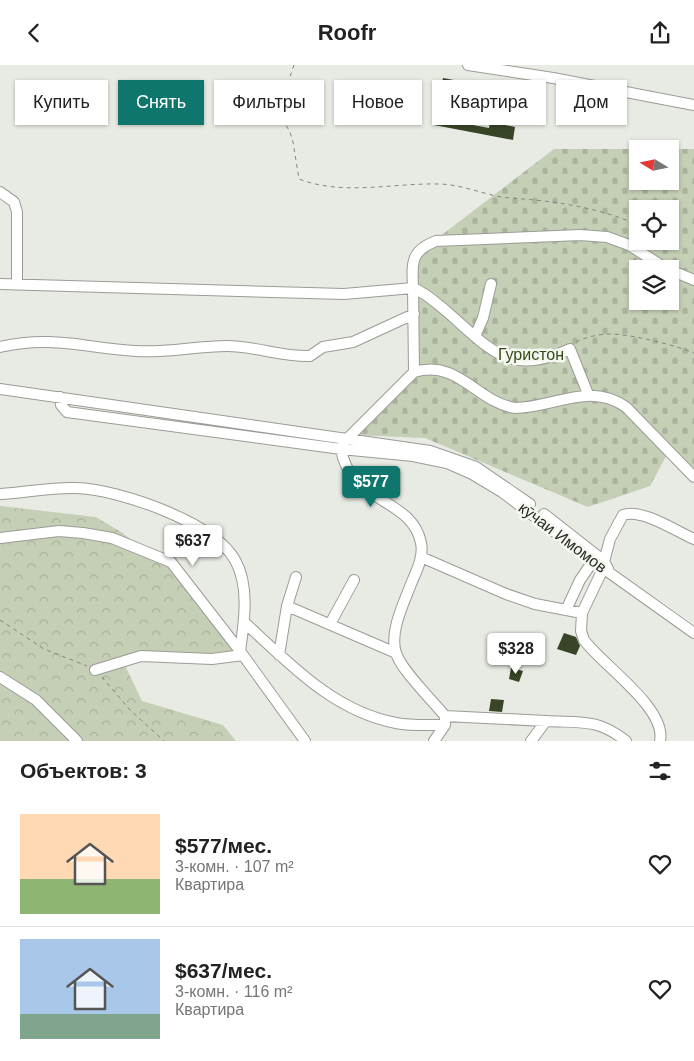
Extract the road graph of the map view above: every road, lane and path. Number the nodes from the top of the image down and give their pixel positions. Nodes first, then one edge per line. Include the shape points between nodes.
1 (294, 65) edge
2 (468, 65) edge
3 (503, 67) edge
4 (694, 105) edge
5 (0, 192) edge
6 (629, 221) edge
7 (653, 260) edge
8 (679, 274) edge
9 (694, 280) edge
10 (8, 284) edge
11 (491, 284) dead end
12 (413, 288) junction
13 (0, 293) edge
14 (414, 315) junction
15 (474, 336) junction
16 (0, 347) edge
17 (570, 349) junction
18 (694, 353) edge
19 (414, 372) junction
20 (0, 389) edge
21 (588, 394) junction
22 (343, 444) junction
23 (694, 477) edge
24 (0, 494) edge
25 (0, 538) edge
26 (694, 539) edge
27 (421, 557) junction
28 (593, 561) junction
29 (606, 568) junction
30 (296, 577) dead end
31 (354, 580) dead end
32 (287, 605) junction
33 (567, 608) junction
34 (582, 613) junction
35 (0, 620) edge
36 (244, 623) junction
37 (330, 623) junction
38 (694, 633) edge
39 (241, 653) junction
40 (396, 653) junction
41 (279, 655) junction
42 (95, 670) junction
43 (0, 677) edge
44 (445, 720) junction
45 (546, 721) junction
46 (77, 741) edge
47 (164, 741) edge
48 (305, 741) edge
49 (434, 741) edge
50 (532, 741) edge
51 (626, 741) edge
52 (660, 741) edge

1 - 6 path via 284,94 281,117 293,143 299,179 311,184 340,187 441,184 500,197 587,209
2 - 3 street
3 - 4 street
5 - 10 street via 14,202 17,212
7 - 12 street via 630,245 607,237 450,239 419,249 412,267
8 - 9 street
10 - 12 street via 344,294
10 - 13 street
11 - 15 street via 483,318
12 - 14 street
12 - 15 street via 427,295
14 - 16 street via 353,342 323,347 310,356 227,346 143,351 31,341
14 - 19 street
15 - 17 street via 513,361 548,359
17 - 18 path via 575,342 585,338 610,334
17 - 21 street
19 - 21 street via 432,369 450,373 504,405 515,408
19 - 22 street
20 - 22 street
21 - 23 street via 606,397 626,407
22 - 27 street via 342,460 353,480 409,521 421,543
22 - 28 street, кӯчаи Имомов via 430,459 464,470 521,505
22 - 29 street, кӯчаи Имомов via 430,451 471,465 531,504
24 - 36 street via 81,488 133,500 188,521 235,559 242,584
25 - 39 street via 60,531 83,533 112,538 160,555 180,571
26 - 29 street via 651,519 628,513 618,520
27 - 33 street via 506,594 535,604
27 - 40 street via 396,631
28 - 29 street, кӯчаи Имомов
28 - 33 street
29 - 34 street
29 - 38 street
30 - 32 street
31 - 37 street
32 - 37 street
32 - 41 street
33 - 34 street
34 - 52 street via 584,640 646,705 658,723 662,735
35 - 42 path via 44,649
36 - 39 street
36 - 41 street
37 - 40 street
39 - 42 street via 212,659 141,656
39 - 48 street
40 - 44 street
41 - 44 street via 321,690 352,707 398,724
42 - 47 path via 138,718
43 - 46 street via 36,701
44 - 45 street
44 - 49 street
45 - 50 street
45 - 51 street via 606,726

